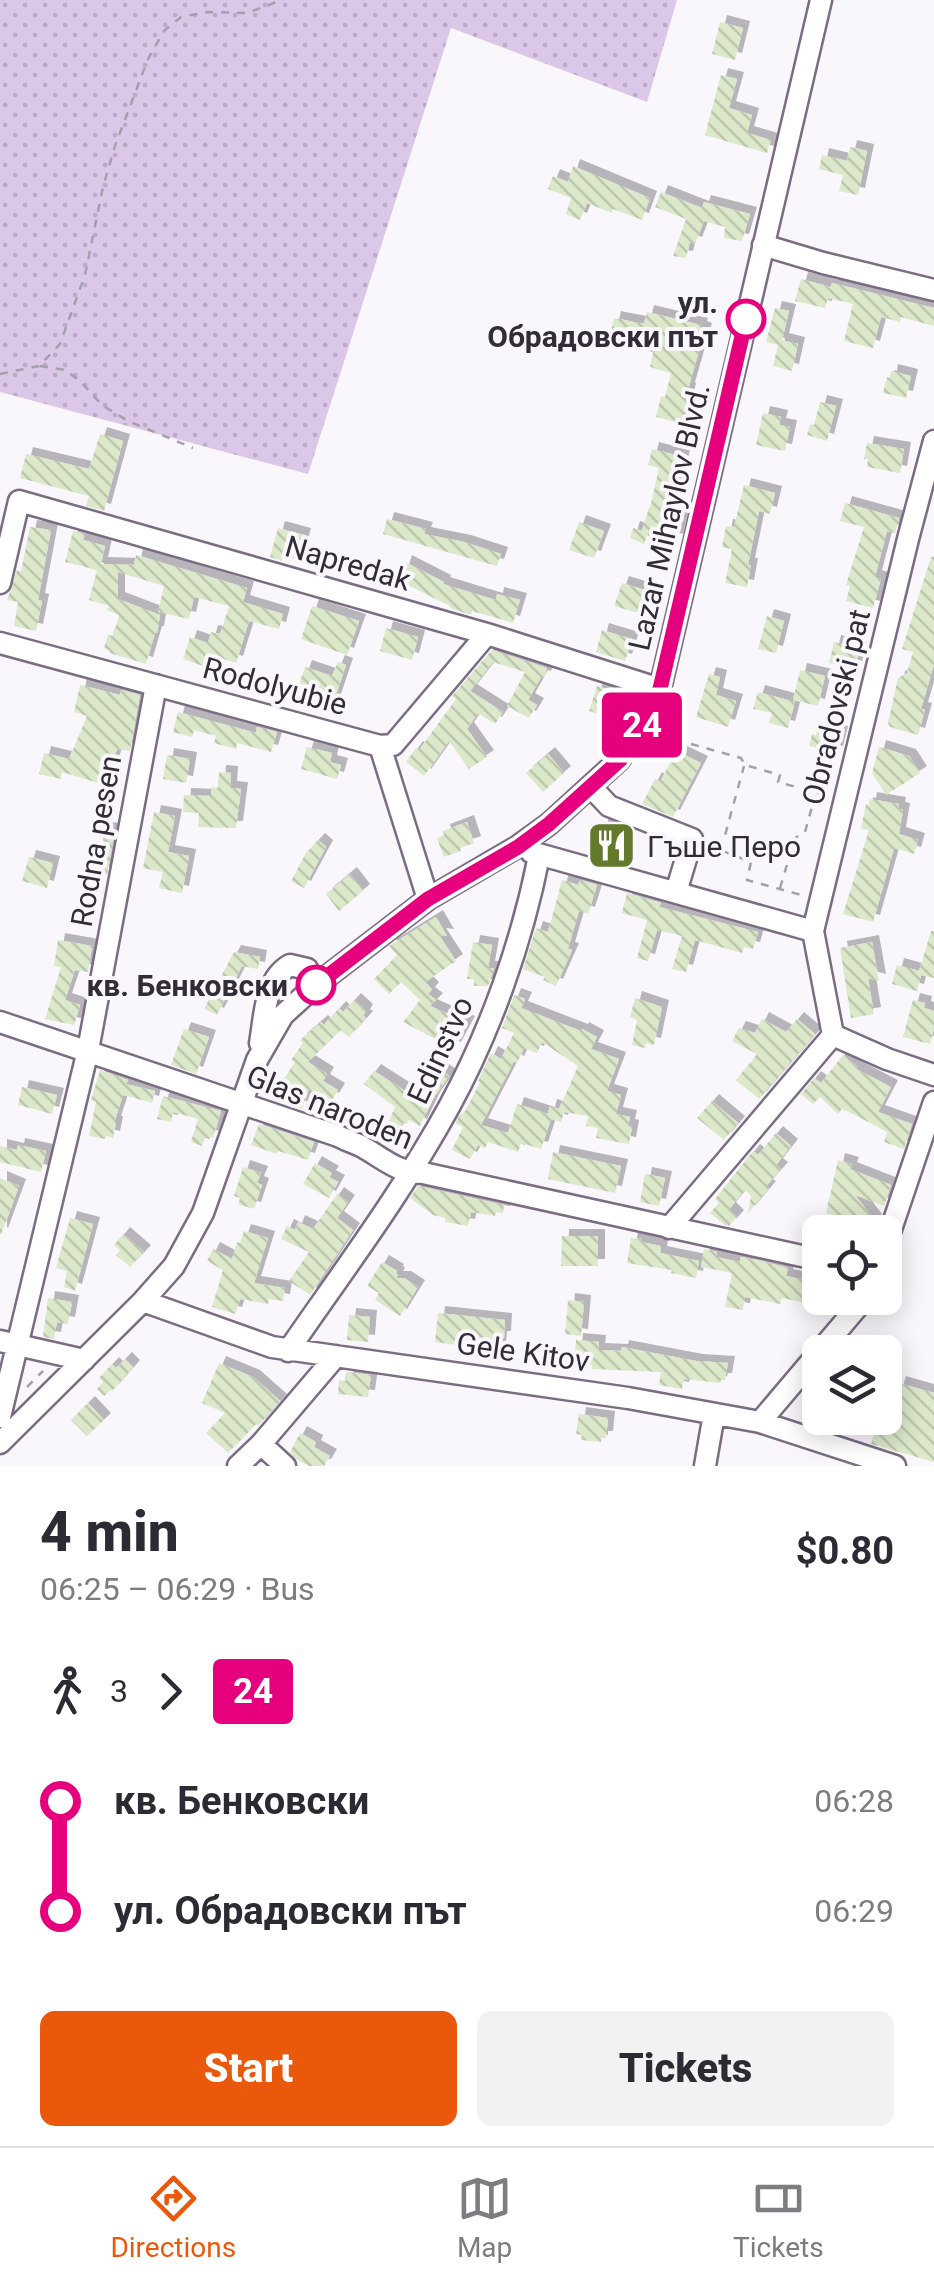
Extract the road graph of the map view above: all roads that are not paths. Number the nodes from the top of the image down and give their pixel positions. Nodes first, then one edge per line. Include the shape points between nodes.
1 (821, 0) edge
2 (763, 245) junction
3 (934, 290) edge
4 (934, 440) edge
5 (14, 500) edge
6 (0, 584) edge
7 (486, 634) junction
8 (0, 643) edge
9 (156, 685) junction
10 (660, 689) junction
11 (380, 746) junction
12 (591, 787) junction
13 (518, 847) junction
14 (539, 856) junction
15 (676, 892) junction
16 (428, 899) junction
17 (813, 931) junction
18 (316, 985) junction
19 (0, 1022) edge
20 (833, 1035) junction
21 (88, 1050) junction
22 (257, 1060) junction
23 (934, 1074) edge
24 (934, 1102) edge
25 (242, 1103) junction
26 (410, 1173) junction
27 (896, 1215) edge
28 (669, 1228) junction
29 (802, 1256) edge
30 (143, 1301) junction
31 (850, 1315) edge
32 (8, 1343) edge
33 (288, 1350) junction
34 (336, 1356) junction
35 (84, 1360) junction
36 (714, 1414) junction
37 (0, 1417) edge
38 (760, 1422) junction
39 (0, 1443) edge
40 (261, 1444) junction
41 (238, 1466) edge
42 (285, 1466) edge
43 (704, 1466) edge
44 (895, 1466) edge

1 - 2 street, Lazar Mihaylov Blvd.
2 - 3 street
2 - 10 street, Lazar Mihaylov Blvd.
4 - 17 street, Obradovski pat
5 - 6 street
5 - 7 street, Napredak
7 - 10 street, Napredak
7 - 11 street via 393,744
8 - 9 street, Rodolyubie
9 - 11 street, Rodolyubie
9 - 21 street, Rodna pesen
10 - 12 street, Lazar Mihaylov Blvd. via 620,760
11 - 16 street, Rodolyubie
12 - 13 street, Lazar Mihaylov Blvd.
12 - 15 street via 610,806 692,838
13 - 14 street
13 - 16 street, Lazar Mihaylov Blvd.
14 - 15 street
14 - 26 street, Edinstvo via 490,1020
15 - 17 street
16 - 18 street, Lazar Mihaylov Blvd.
17 - 20 street, Obradovski pat
18 - 22 street, Lazar Mihaylov Blvd. via 282,1015
18 - 22 street via 307,969 290,965 278,972 268,992
19 - 21 street, Glas naroden
20 - 23 street
20 - 28 street
21 - 25 street, Glas naroden
21 - 32 street, Rodna pesen
22 - 25 street, Lazar Mihaylov Blvd.
24 - 27 street
25 - 26 street, Glas naroden via 338,1136
25 - 30 street, Lazar Mihaylov Blvd. via 204,1213 174,1266
26 - 28 street, Glas naroden
26 - 33 street, Edinstvo
28 - 29 street, Glas naroden
30 - 33 street, Gele Kitov
30 - 35 street, Lazar Mihaylov Blvd.
31 - 38 street
32 - 35 street
32 - 37 street, Rodna pesen
33 - 34 street, Gele Kitov
34 - 36 street, Gele Kitov
34 - 40 street
35 - 39 street, Lazar Mihaylov Blvd.
36 - 38 street, Gele Kitov
36 - 43 street
38 - 44 street, Gele Kitov
40 - 41 street
40 - 42 street

